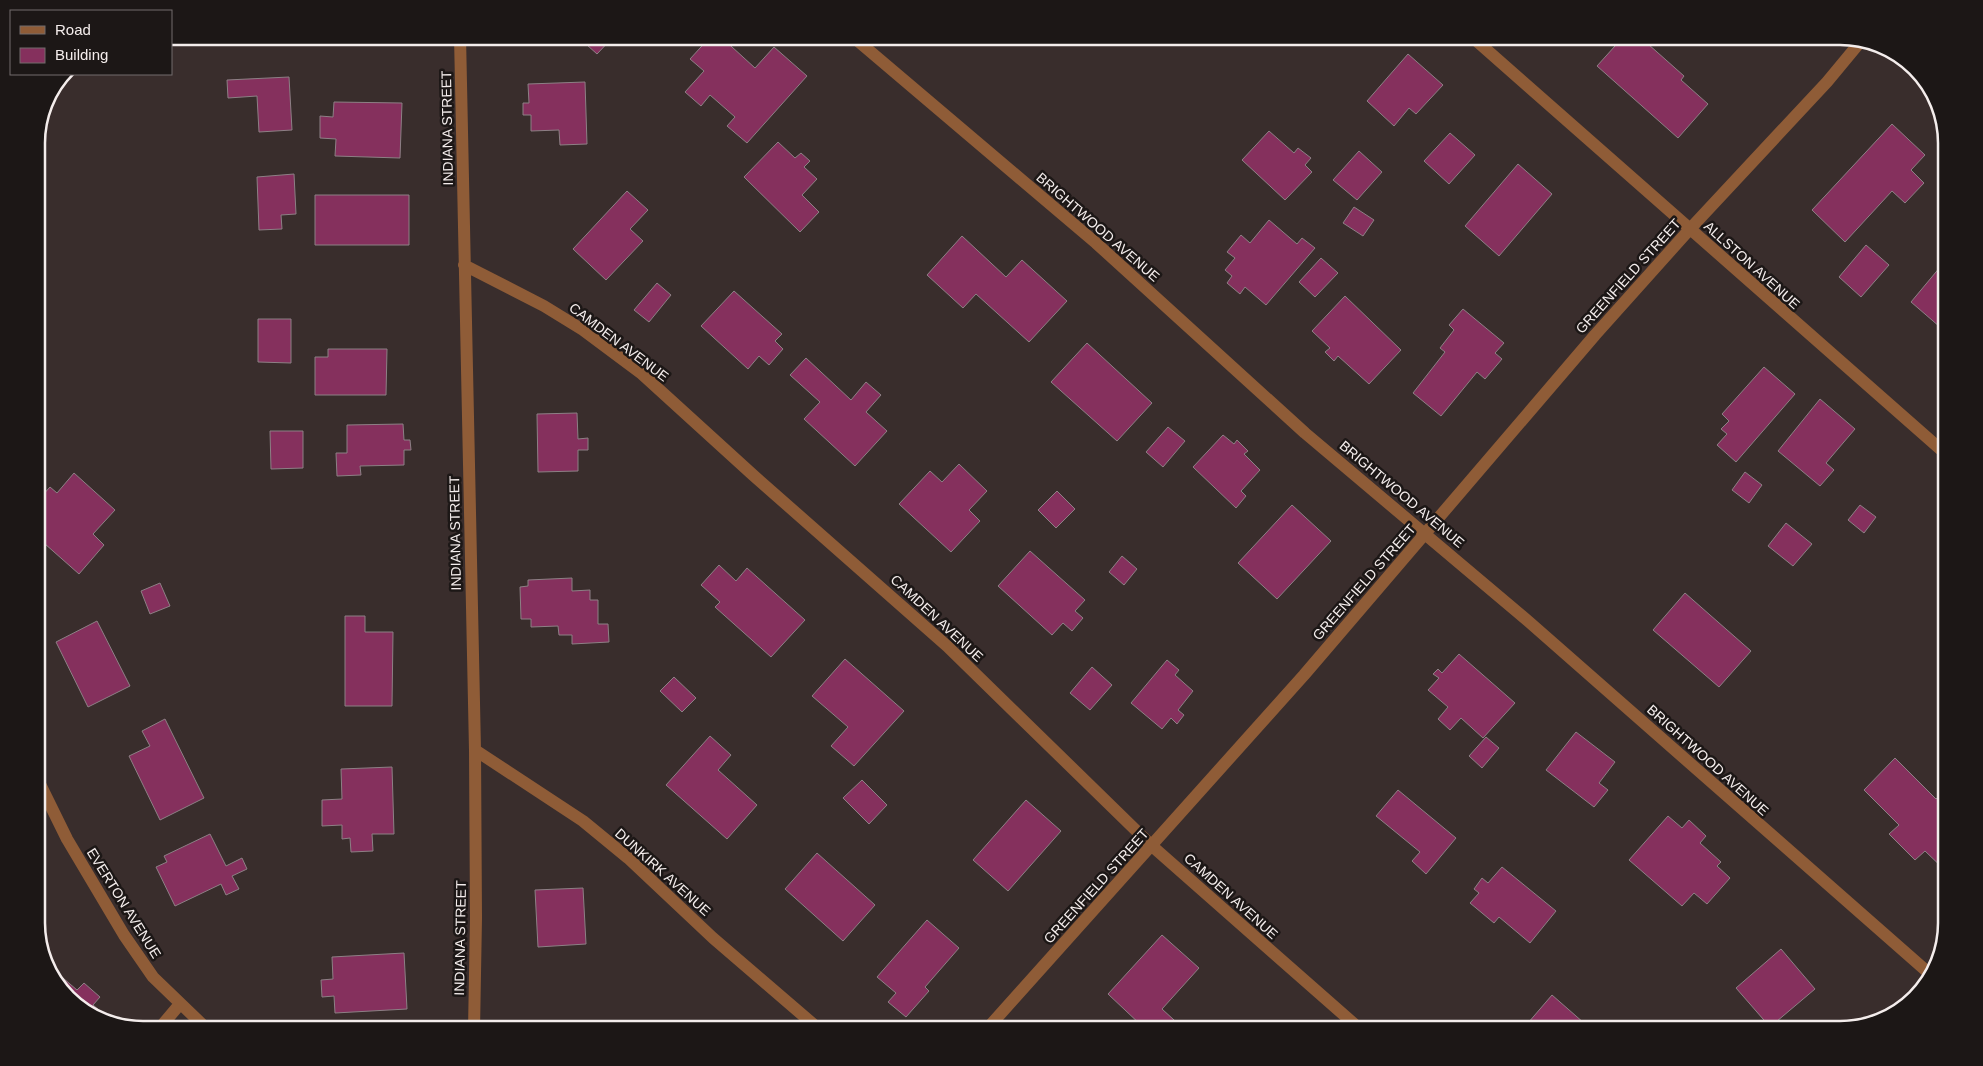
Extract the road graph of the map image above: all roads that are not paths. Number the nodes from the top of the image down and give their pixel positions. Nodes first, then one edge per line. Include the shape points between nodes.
1 (460, 45) edge
2 (863, 45) edge
3 (1481, 45) edge
4 (1856, 47) edge
5 (1690, 230) junction
6 (464, 265) junction
7 (1938, 448) edge
8 (1426, 533) junction
9 (475, 750) junction
10 (45, 794) edge
11 (1152, 846) junction
12 (1926, 971) edge
13 (180, 1004) junction
14 (166, 1021) edge
15 (198, 1021) edge
16 (474, 1021) edge
17 (810, 1021) edge
18 (994, 1021) edge
19 (1351, 1021) edge

1 - 6 street, INDIANA STREET
2 - 8 street, BRIGHTWOOD AVENUE via 1096,243 1305,432
3 - 5 street, ALLSTON AVENUE
4 - 5 street, GREENFIELD STREET
5 - 7 street, ALLSTON AVENUE
5 - 8 street, GREENFIELD STREET via 1513,429
6 - 9 street, INDIANA STREET
6 - 11 street, CAMDEN AVENUE via 544,306 583,330 642,374 947,646
8 - 11 street, GREENFIELD STREET
8 - 12 street, BRIGHTWOOD AVENUE
9 - 16 street, INDIANA STREET
9 - 17 street, DUNKIRK AVENUE via 583,821
10 - 13 street, EVERTON AVENUE via 67,839 124,935 153,977
11 - 18 street, GREENFIELD STREET
11 - 19 street, CAMDEN AVENUE
13 - 14 street
13 - 15 street, EVERTON AVENUE

